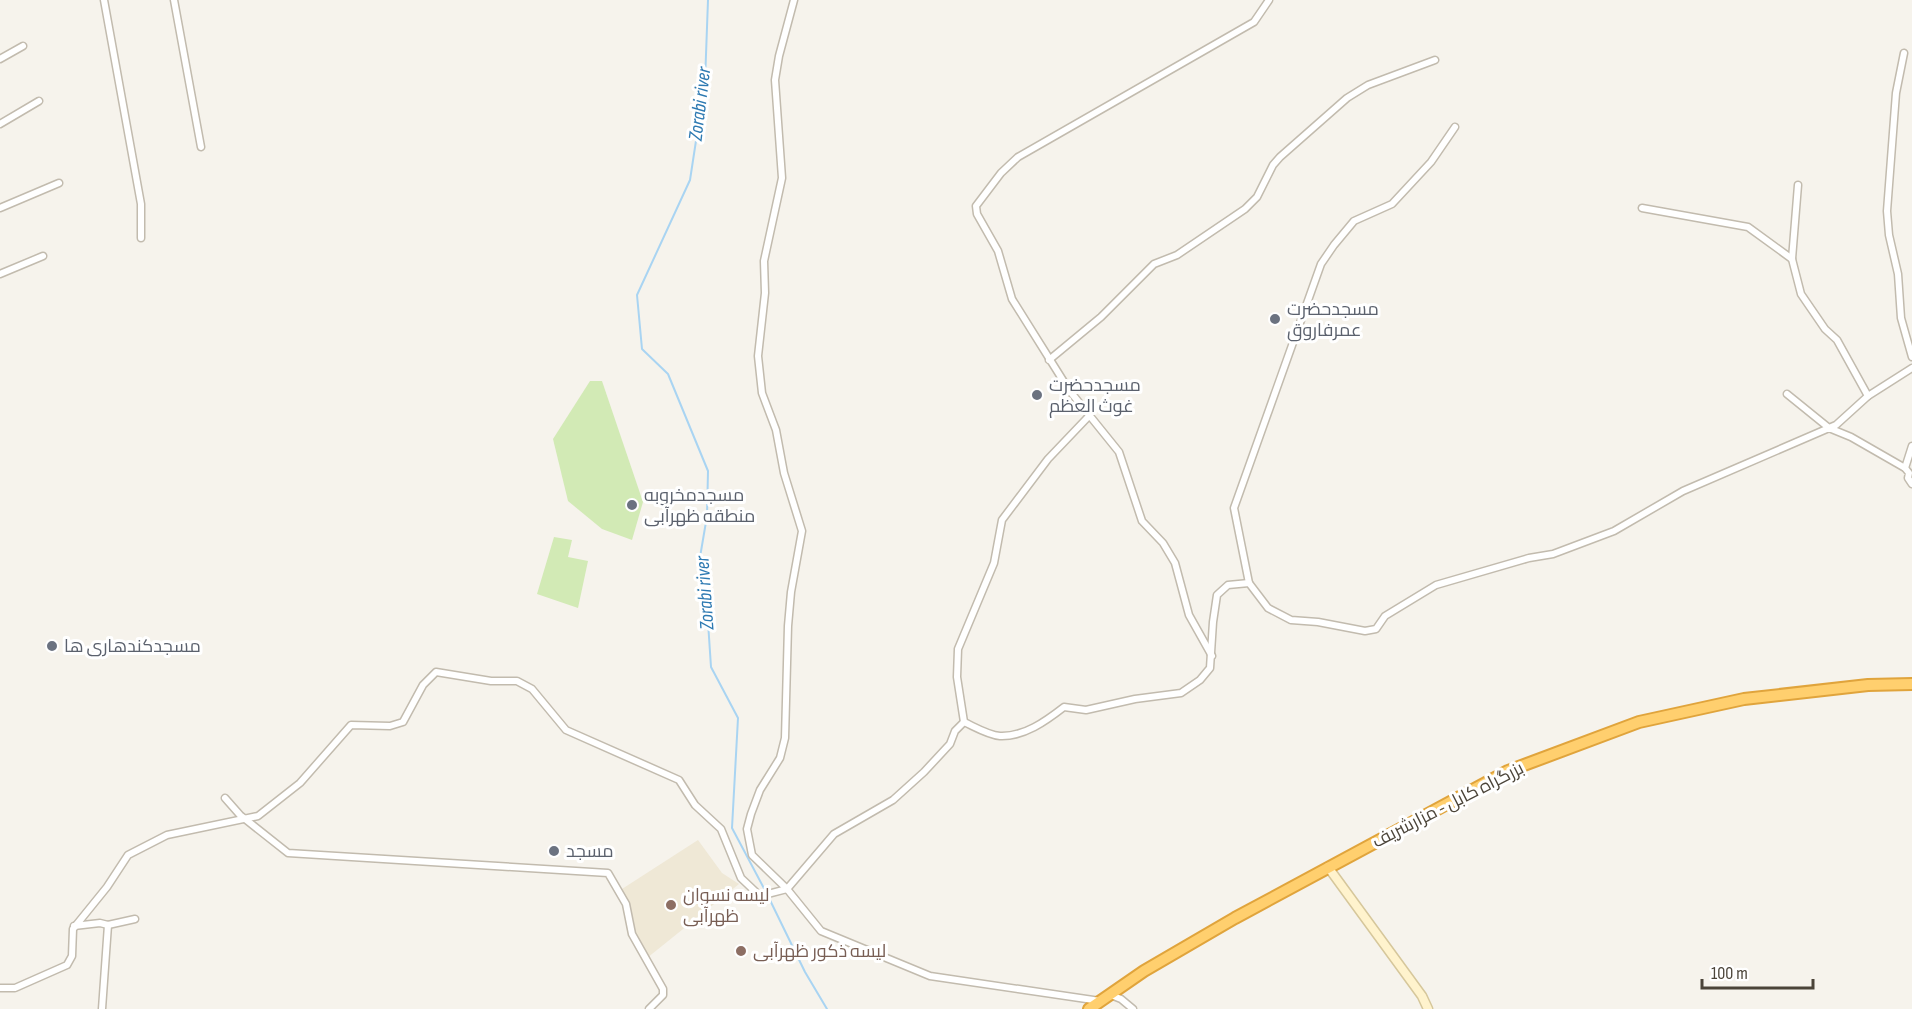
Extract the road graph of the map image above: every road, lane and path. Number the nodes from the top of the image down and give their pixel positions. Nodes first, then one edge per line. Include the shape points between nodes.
1 (104, 0) edge
2 (174, 0) edge
3 (794, 0) edge
4 (1269, 0) edge
5 (23, 46) dead end
6 (1904, 53) dead end
7 (0, 59) edge
8 (1435, 60) dead end
9 (39, 101) dead end
10 (0, 124) edge
11 (1455, 127) dead end
12 (201, 147) dead end
13 (59, 183) dead end
14 (1798, 185) dead end
15 (0, 208) edge
16 (1642, 208) dead end
17 (141, 238) dead end
18 (43, 256) dead end
19 (1792, 259) junction
20 (0, 274) edge
21 (1912, 357) edge
22 (1049, 360) junction
23 (1912, 368) edge
24 (1787, 394) dead end
25 (1868, 396) junction
26 (1089, 416) junction
27 (1829, 428) junction
28 (1912, 446) edge
29 (1905, 468) junction
30 (1912, 484) edge
31 (1249, 583) junction
32 (1212, 656) junction
33 (1912, 684) edge
34 (964, 722) junction
35 (225, 798) dead end
36 (247, 820) junction
37 (1328, 867) junction
38 (787, 889) junction
39 (135, 919) dead end
40 (108, 925) junction
41 (75, 926) junction
42 (0, 988) edge
43 (1110, 994) junction
44 (1100, 1001) junction
45 (102, 1009) edge
46 (648, 1009) edge
47 (1089, 1009) edge
48 (1133, 1009) edge
49 (1428, 1009) edge

1 - 17 street via 141,204
2 - 12 street
3 - 38 street via 775,80 782,178 764,261 765,293 758,356 762,393 776,430 802,531 788,626 785,738 780,758 760,790 747,830 752,855
4 - 22 street via 1254,22 1018,157 976,206 998,251 1012,299
5 - 7 street
6 - 21 street via 1896,93 1887,211 1901,318
8 - 22 street via 1368,85 1347,98 1280,157 1257,198 1245,209 1177,255 1154,264 1101,317
9 - 10 street
11 - 31 street via 1431,162 1392,204 1354,221 1321,264 1234,508
13 - 15 street
14 - 19 street
16 - 19 street via 1748,227
18 - 20 street
19 - 25 street via 1801,294 1837,340
22 - 26 street
23 - 25 street
24 - 27 street
25 - 27 street
26 - 32 street via 1119,452 1142,521 1175,563 1189,615
26 - 34 street via 1048,459 1002,520 994,563 958,649 957,677
27 - 29 street
27 - 31 street via 1683,491 1614,531 1553,554 1436,585 1385,616 1376,628 1365,631 1291,620 1268,608
28 - 29 street
29 - 30 street
31 - 32 street via 1228,585 1217,595
32 - 34 street via 1210,668 1200,680 1181,693 1086,710 1064,707 1020,734 998,736
33 - 37 highway, بزرگراه کابل - مزارشریف via 1744,699 1639,722 1508,771
34 - 38 street via 924,772 893,800 834,834
35 - 36 street
36 - 38 street via 269,809 300,783 351,725 390,726 403,722 423,685 436,672 517,681 532,689 566,730 679,780 695,805 721,829 741,878 760,896
36 - 41 street via 167,835 128,855
36 - 46 street via 288,853 608,873 626,904 632,934 663,989 663,995
37 - 43 highway, بزرگراه کابل - مزارشریف
37 - 49 street
38 - 44 street via 821,931 930,976
39 - 40 street
40 - 41 street
40 - 45 street
41 - 42 street via 72,956 67,965 15,988
43 - 44 highway, بزرگراه کابل - مزارشریف
43 - 48 street
44 - 47 highway, بزرگراه کابل - مزارشریف

